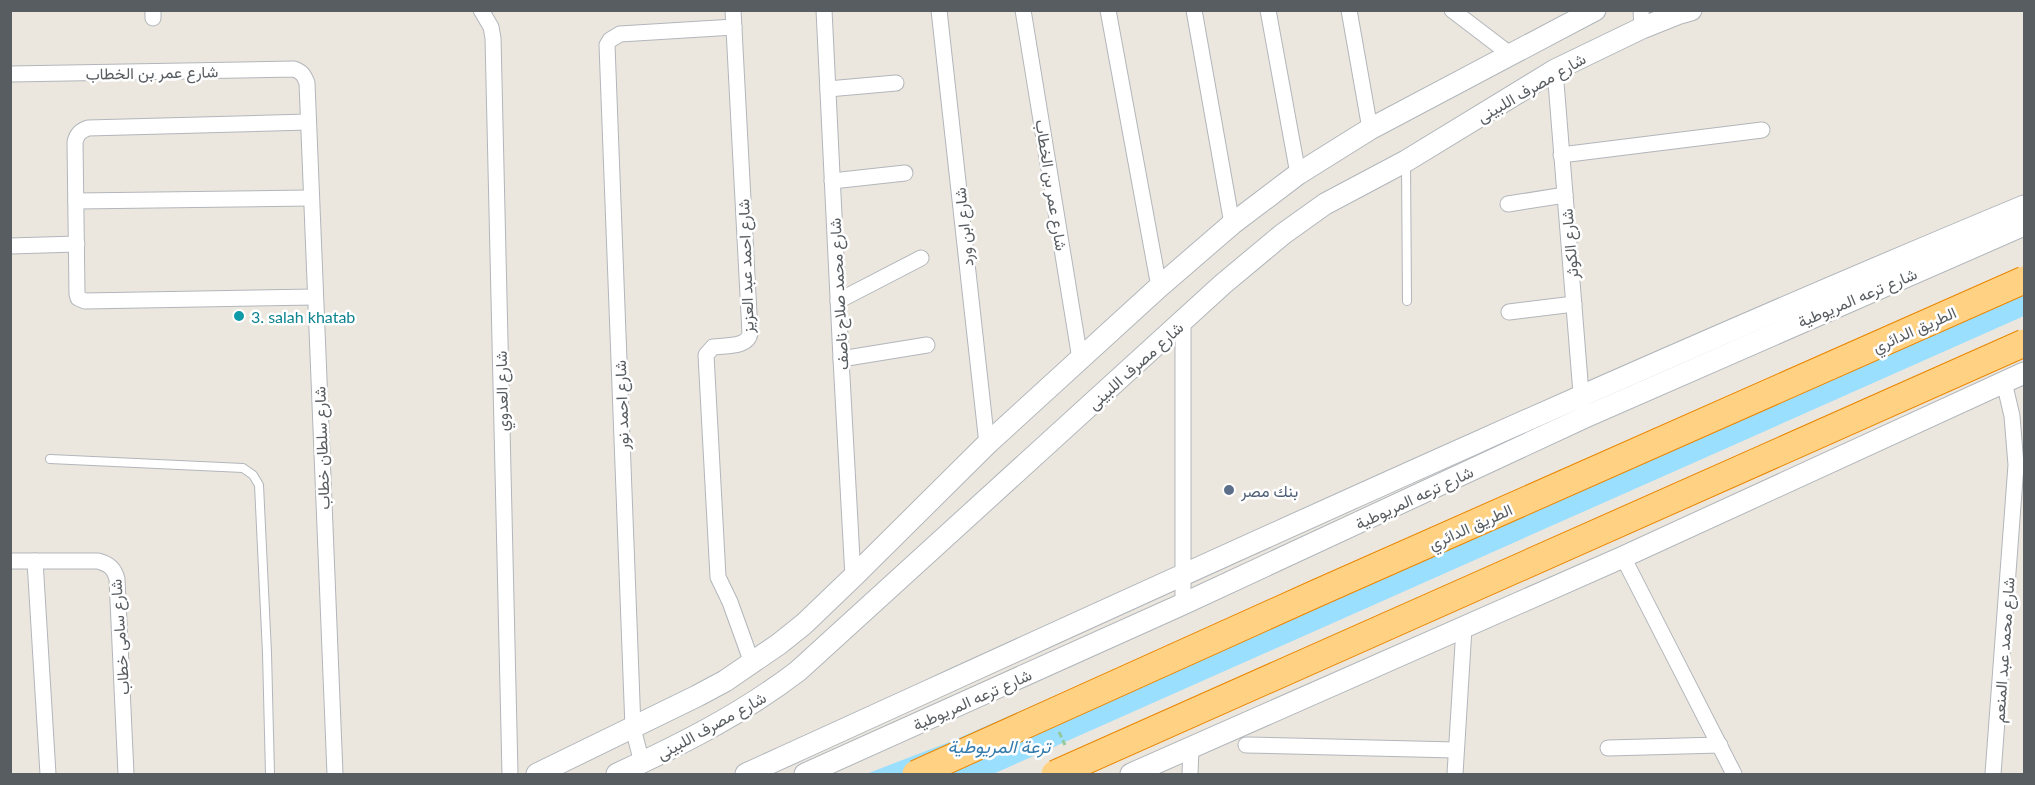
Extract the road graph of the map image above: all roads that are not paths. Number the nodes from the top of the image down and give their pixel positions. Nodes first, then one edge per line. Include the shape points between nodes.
1 (481, 10) edge
2 (733, 10) edge
3 (824, 10) edge
4 (939, 10) edge
5 (1023, 10) edge
6 (1108, 10) edge
7 (1194, 10) edge
8 (1268, 10) edge
9 (1349, 10) edge
10 (1452, 10) edge
11 (1595, 10) edge
12 (1682, 12) edge
13 (1642, 19) edge
14 (734, 27) junction
15 (1511, 55) junction
16 (294, 69) joint
17 (1555, 70) junction
18 (10, 74) edge
19 (896, 83) dead end
20 (828, 89) junction
21 (308, 122) junction
22 (1370, 129) junction
23 (1762, 130) dead end
24 (1562, 155) junction
25 (1406, 161) junction
26 (905, 173) dead end
27 (1298, 174) junction
28 (832, 181) junction
29 (1565, 195) junction
30 (310, 198) junction
31 (76, 201) junction
32 (1508, 204) dead end
33 (2025, 206) edge
34 (2014, 223) edge
35 (1232, 224) junction
36 (77, 244) junction
37 (10, 246) edge
38 (921, 258) dead end
39 (2025, 280) edge
40 (1159, 287) junction
41 (315, 297) junction
42 (838, 301) junction
43 (1407, 301) dead end
44 (1574, 304) junction
45 (1509, 312) dead end
46 (1183, 321) junction
47 (2025, 343) edge
48 (927, 345) dead end
49 (841, 359) junction
50 (1080, 359) junction
51 (2025, 373) edge
52 (2004, 382) junction
53 (1581, 397) junction
54 (1583, 418) junction
55 (987, 444) junction
56 (50, 459) dead end
57 (1623, 557) junction
58 (10, 561) edge
59 (35, 561) junction
60 (1184, 575) junction
61 (853, 577) junction
62 (1184, 604) junction
63 (1464, 628) junction
64 (752, 663) junction
65 (633, 728) junction
66 (1246, 745) dead end
67 (1720, 745) junction
68 (1191, 747) junction
69 (1608, 748) dead end
70 (1455, 750) junction
71 (642, 763) junction
72 (48, 774) edge
73 (126, 774) edge
74 (270, 774) edge
75 (335, 774) edge
76 (510, 774) edge
77 (537, 774) edge
78 (617, 774) edge
79 (746, 774) edge
80 (805, 774) edge
81 (916, 774) edge
82 (1055, 774) edge
83 (1131, 774) edge
84 (1190, 774) edge
85 (1455, 774) edge
86 (1734, 774) edge
87 (1993, 774) edge

1 - 76 street, شارع العدوي via 493,38
2 - 14 street, شارع احمد عبد العزيز
3 - 20 street, شارع محمد صلاح ناصف
4 - 55 street, شارع ابن ورد
5 - 50 street, شارع عمر بن الخطاب
6 - 40 street
7 - 35 street
8 - 27 street
9 - 22 street
10 - 15 street
11 - 15 main road, شارع مصرف اللبينى
12 - 13 main road, شارع مصرف اللبينى
13 - 17 main road, شارع مصرف اللبينى
14 - 64 street, شارع احمد عبد العزيز via 750,333 745,342 713,347 706,356 718,577
14 - 65 street, شارع احمد نور via 620,34 607,45
15 - 22 main road, شارع مصرف اللبينى
16 - 18 street, شارع عمر بن الخطاب
16 - 21 street, شارع سلطان خطاب via 305,76 307,83
17 - 24 street, شارع الكوثر
17 - 25 main road, شارع مصرف اللبينى
19 - 20 street
20 - 28 street, شارع محمد صلاح ناصف
21 - 30 street, شارع سلطان خطاب
21 - 31 street via 81,130 75,142
22 - 27 main road, شارع مصرف اللبينى
23 - 24 street
24 - 29 street, شارع الكوثر
25 - 43 lane
25 - 46 main road, شارع مصرف اللبينى via 1325,204 1283,234
26 - 28 street
27 - 35 main road, شارع مصرف اللبينى
28 - 42 street, شارع محمد صلاح ناصف
29 - 32 street
29 - 44 street, شارع الكوثر
30 - 31 street
30 - 41 street, شارع سلطان خطاب
31 - 36 street
33 - 34 main road
34 - 53 main road
34 - 54 main road, شارع ترعه المريوطية
35 - 40 main road, شارع مصرف اللبينى
36 - 37 street
36 - 41 street via 77,294 81,301
38 - 42 street
39 - 81 highway, الطريق الدائري, bridge
40 - 50 main road, شارع مصرف اللبينى
41 - 75 street, شارع سلطان خطاب
42 - 49 street, شارع محمد صلاح ناصف
44 - 45 street
44 - 53 street, شارع الكوثر
46 - 60 street
46 - 71 main road, شارع مصرف اللبينى via 798,671 740,712
47 - 82 highway, bridge
48 - 49 street
49 - 61 street, شارع محمد صلاح ناصف
50 - 55 main road, شارع مصرف اللبينى
51 - 52 main road
52 - 57 main road
52 - 87 street, شارع محمد عبد المنعم via 2012,416 2016,465
53 - 54 street, شارع الكوثر
53 - 60 main road
54 - 62 main road, شارع ترعه المريوطية
55 - 61 main road, شارع مصرف اللبينى
56 - 74 lane via 243,468 253,475 259,485
57 - 63 main road
57 - 67 street
58 - 59 street, شارع سامى خطاب
59 - 72 street
59 - 73 street, شارع سامى خطاب via 98,561 114,570
60 - 62 street
60 - 79 main road
61 - 64 main road, شارع مصرف اللبينى via 804,624
62 - 80 main road, شارع ترعه المريوطية
63 - 68 main road
63 - 70 street
64 - 65 main road, شارع مصرف اللبينى
65 - 71 street, شارع احمد نور
65 - 77 main road, شارع مصرف اللبينى
66 - 70 street
67 - 69 street
67 - 86 street
68 - 83 main road
68 - 84 street
70 - 85 street
71 - 78 main road, شارع مصرف اللبينى

